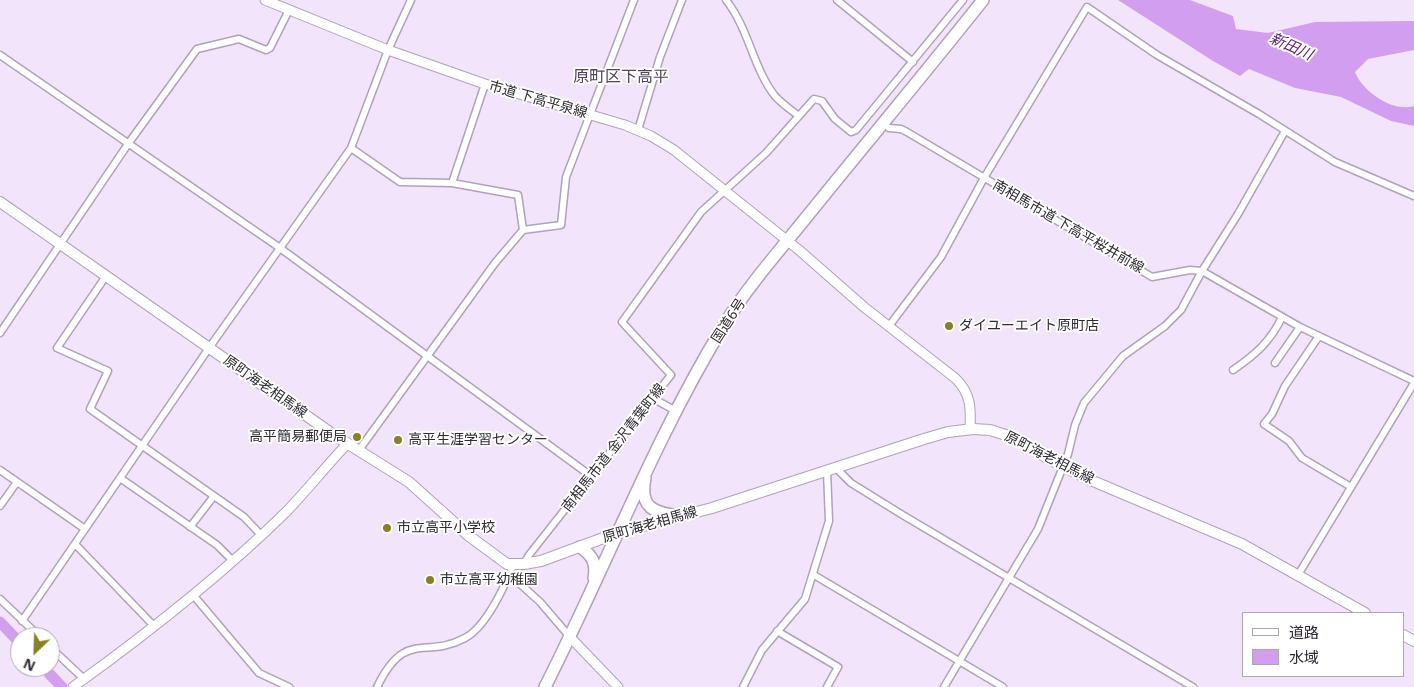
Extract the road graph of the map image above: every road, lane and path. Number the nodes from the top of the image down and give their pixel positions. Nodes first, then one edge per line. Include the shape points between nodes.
1 (265, 0) edge
2 (411, 0) edge
3 (634, 0) edge
4 (682, 0) edge
5 (726, 0) edge
6 (837, 0) edge
7 (963, 0) edge
8 (983, 0) edge
9 (289, 10) junction
10 (388, 50) junction
11 (0, 55) edge
12 (913, 62) junction
13 (485, 84) junction
14 (589, 115) junction
15 (800, 116) junction
16 (889, 128) dead end
17 (638, 130) junction
18 (1284, 131) junction
19 (128, 144) junction
20 (351, 148) junction
21 (984, 178) junction
22 (452, 183) junction
23 (723, 190) junction
24 (1414, 196) edge
25 (0, 202) edge
26 (523, 230) junction
27 (787, 242) junction
28 (61, 245) junction
29 (280, 248) junction
30 (1202, 271) junction
31 (106, 276) junction
32 (1282, 317) junction
33 (889, 326) junction
34 (1300, 327) junction
35 (1, 329) edge
36 (1319, 336) junction
37 (209, 348) junction
38 (427, 356) junction
39 (1275, 363) dead end
40 (1233, 370) dead end
41 (1414, 382) edge
42 (654, 399) junction
43 (676, 411) junction
44 (970, 429) junction
45 (348, 443) junction
46 (142, 446) junction
47 (359, 450) junction
48 (1063, 466) junction
49 (647, 469) junction
50 (0, 470) edge
51 (831, 470) junction
52 (591, 476) junction
53 (120, 478) junction
54 (17, 482) junction
55 (1352, 487) junction
56 (214, 496) junction
57 (0, 506) edge
58 (680, 516) junction
59 (190, 527) junction
60 (85, 529) junction
61 (617, 533) junction
62 (261, 535) junction
63 (75, 544) junction
64 (580, 547) junction
65 (233, 561) junction
66 (524, 564) junction
67 (511, 570) junction
68 (814, 575) junction
69 (1298, 575) junction
70 (1009, 577) junction
71 (593, 584) junction
72 (194, 596) junction
73 (0, 599) edge
74 (1363, 612) edge
75 (22, 621) junction
76 (154, 626) junction
77 (29, 627) edge
78 (777, 631) junction
79 (570, 637) junction
80 (60, 659) edge
81 (960, 661) junction
82 (79, 682) edge
83 (289, 687) edge
84 (377, 687) edge
85 (545, 687) edge
86 (618, 687) edge
87 (743, 687) edge
88 (826, 687) edge
89 (944, 687) edge
90 (1003, 687) edge
91 (1193, 687) edge

1 - 9 street, 市道 下高平泉線
2 - 10 street
3 - 14 street
4 - 17 street via 660,57
5 - 15 street via 741,24 771,90
6 - 12 street
7 - 12 street, 南相馬市道 金沢青葉町線
8 - 27 highway, 国道6号
9 - 10 street, 市道 下高平泉線
9 - 19 street via 266,50 239,39 197,48
10 - 13 street, 市道 下高平泉線
10 - 20 street
11 - 19 street
12 - 15 street, 南相馬市道 金沢青葉町線 via 873,117 856,130 851,132 835,119 818,98
13 - 14 street, 市道 下高平泉線
13 - 22 street
14 - 17 street, 市道 下高平泉線
14 - 26 street via 566,177 561,225
15 - 23 street, 南相馬市道 金沢青葉町線 via 766,153
16 - 21 street, 南相馬市道 下高平桜井前線 via 901,128
17 - 23 street, 市道 下高平泉線 via 674,150
18 - 21 street via 1158,55 1087,7
18 - 24 street via 1335,162
18 - 30 street
19 - 28 street
19 - 29 street
20 - 22 street via 400,182
20 - 29 street
21 - 30 street, 南相馬市道 下高平桜井前線 via 1152,277
21 - 33 street via 941,257
22 - 26 street via 518,195
23 - 27 street, 市道 下高平泉線
23 - 42 street, 南相馬市道 金沢青葉町線 via 701,212 622,322 671,375
25 - 28 main road, 原町海老相馬線
26 - 38 street
27 - 33 street, 市道 下高平泉線
27 - 43 highway, 国道6号 via 725,324
28 - 31 main road, 原町海老相馬線
28 - 35 street
29 - 37 street
29 - 38 street
30 - 32 street
30 - 48 street via 1178,314 1123,356 1084,403
31 - 37 main road, 原町海老相馬線
31 - 46 street via 57,348 108,371 90,410
32 - 34 street
32 - 40 street via 1270,339 1256,355
33 - 44 street, 市道 下高平泉線 via 965,387 970,399
34 - 36 street
34 - 39 street
36 - 41 street
36 - 55 street via 1264,424 1289,441 1302,458
37 - 45 main road, 原町海老相馬線
37 - 46 street
38 - 47 street
38 - 52 street
41 - 55 street
42 - 43 street
42 - 52 street, 南相馬市道 金沢青葉町線
43 - 49 highway, 国道6号
44 - 48 main road, 原町海老相馬線 via 990,430 1009,436
44 - 51 main road, 原町海老相馬線 via 924,439
45 - 47 main road, 原町海老相馬線
45 - 62 street
46 - 53 street
46 - 56 street
47 - 67 main road, 原町海老相馬線 via 409,482
48 - 69 main road, 原町海老相馬線 via 1235,541
48 - 70 street via 1038,529
49 - 58 highway via 643,492 647,503 656,512
49 - 61 highway, 国道6号
50 - 54 street
51 - 58 main road, 原町海老相馬線
51 - 68 street via 829,522
51 - 70 street
52 - 66 street, 南相馬市道 金沢青葉町線
53 - 59 street
53 - 60 street
54 - 57 street
54 - 60 street
55 - 69 street
56 - 59 street
56 - 62 street via 244,516
58 - 61 main road, 原町海老相馬線
59 - 65 street
60 - 63 street
61 - 64 main road, 原町海老相馬線
61 - 71 highway, 国道6号
62 - 65 street
63 - 75 street
63 - 76 street
64 - 66 main road, 原町海老相馬線
64 - 71 highway via 594,562
65 - 72 street
66 - 67 main road, 原町海老相馬線
67 - 79 street
67 - 84 street via 482,622 470,635 454,642 407,651 389,666
68 - 78 street via 805,599
68 - 81 street
69 - 74 main road, 原町海老相馬線
70 - 81 street
70 - 91 street
71 - 79 highway, 国道6号
72 - 76 street
72 - 83 street via 260,673
73 - 75 street
75 - 77 street
76 - 82 street
78 - 87 street via 762,650
78 - 88 street via 838,667
79 - 85 highway, 国道6号
79 - 86 street
80 - 82 street
81 - 89 street
81 - 90 street

